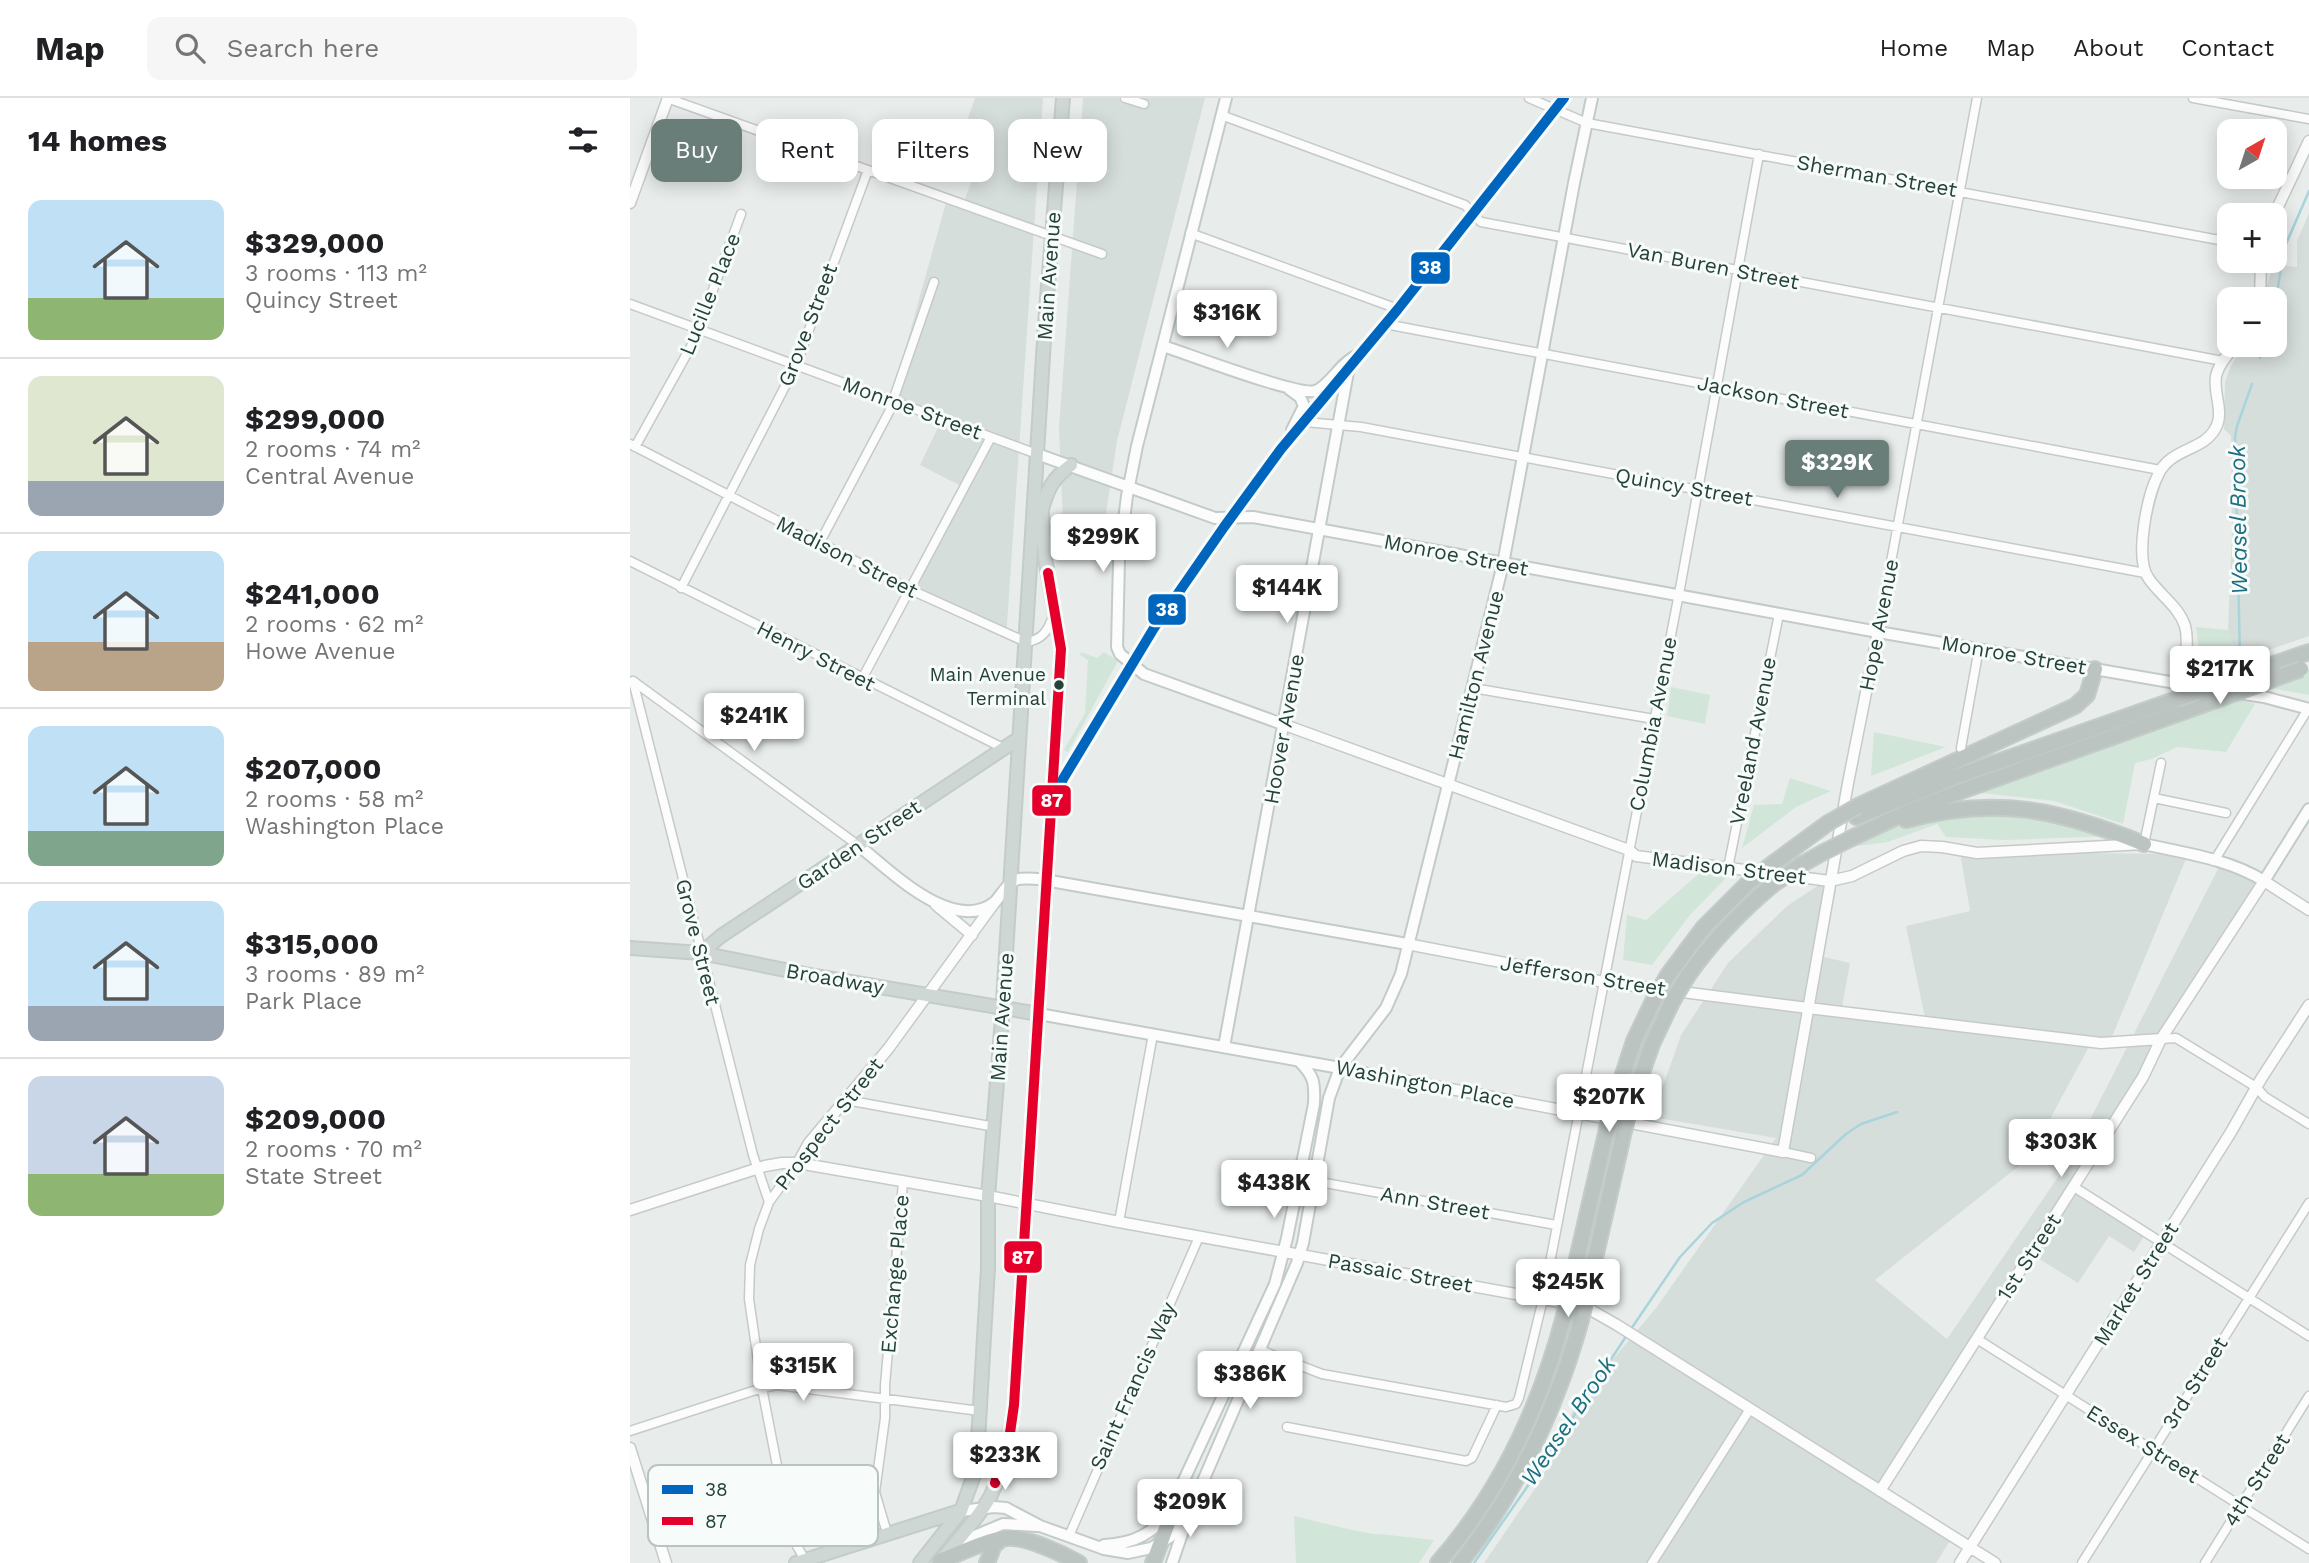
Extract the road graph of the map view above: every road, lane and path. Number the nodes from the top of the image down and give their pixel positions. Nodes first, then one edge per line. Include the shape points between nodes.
1 (668, 98) edge
2 (1063, 98) edge
3 (1125, 98) edge
4 (1226, 98) edge
5 (1529, 98) edge
6 (1564, 98) edge
7 (1592, 98) edge
8 (1977, 98) edge
9 (2193, 98) edge
10 (1144, 104) dead end
11 (1554, 110) junction
12 (1221, 115) junction
13 (2309, 119) edge
14 (1587, 123) junction
15 (2309, 141) edge
16 (1759, 155) junction
17 (867, 170) junction
18 (1959, 191) junction
19 (630, 203) edge
20 (2280, 203) edge
21 (741, 214) dead end
22 (1473, 214) junction
23 (1191, 233) junction
24 (1052, 236) junction
25 (1564, 238) junction
26 (2217, 240) edge
27 (1102, 254) dead end
28 (1738, 271) junction
29 (934, 282) dead end
30 (630, 304) edge
31 (1398, 309) junction
32 (1939, 309) junction
33 (1385, 324) junction
34 (699, 330) junction
35 (1163, 346) junction
36 (1543, 354) junction
37 (1358, 355) junction
38 (2227, 357) edge
39 (2224, 361) junction
40 (796, 365) junction
41 (1349, 369) junction
42 (1280, 386) junction
43 (1717, 386) junction
44 (892, 400) junction
45 (1305, 422) junction
46 (1340, 425) junction
47 (1917, 425) junction
48 (991, 437) junction
49 (633, 446) edge
50 (1037, 454) junction
51 (1524, 457) junction
52 (1270, 464) junction
53 (1071, 465) junction
54 (2160, 470) junction
55 (1129, 486) junction
56 (1698, 489) junction
57 (728, 497) junction
58 (1041, 512) junction
59 (1231, 517) junction
60 (1898, 526) junction
61 (1321, 530) junction
62 (819, 544) junction
63 (630, 561) edge
64 (1503, 564) junction
65 (2145, 573) junction
66 (681, 588) junction
67 (911, 590) junction
68 (1678, 595) junction
69 (1055, 611) junction
70 (1779, 614) junction
71 (1878, 632) junction
72 (1026, 642) junction
73 (1979, 648) junction
74 (2309, 652) edge
75 (1132, 664) junction
76 (2305, 668) edge
77 (2095, 669) junction
78 (862, 679) junction
79 (631, 680) edge
80 (1473, 688) junction
81 (2178, 691) junction
82 (2309, 709) edge
83 (1654, 719) junction
84 (1285, 725) junction
85 (1018, 739) junction
86 (1003, 748) junction
87 (1961, 748) dead end
88 (2161, 763) dead end
89 (1448, 785) junction
90 (2154, 798) junction
91 (2309, 809) edge
92 (1857, 811) junction
93 (2226, 813) dead end
94 (1049, 832) junction
95 (1852, 838) junction
96 (2144, 844) junction
97 (859, 846) junction
98 (1629, 850) junction
99 (2214, 861) junction
100 (1728, 868) junction
101 (1047, 880) junction
102 (1830, 881) junction
103 (2264, 881) junction
104 (1010, 882) junction
105 (996, 902) junction
106 (936, 905) junction
107 (2309, 910) edge
108 (1249, 916) junction
109 (972, 935) junction
110 (1407, 944) junction
111 (630, 948) edge
112 (701, 953) junction
113 (1604, 982) junction
114 (928, 995) junction
115 (2309, 1004) edge
116 (1002, 1008) junction
117 (1808, 1008) junction
118 (1039, 1014) junction
119 (1153, 1034) junction
120 (2161, 1039) junction
121 (1224, 1047) junction
122 (1299, 1061) junction
123 (1340, 1068) junction
124 (2256, 1087) junction
125 (846, 1100) junction
126 (1578, 1112) junction
127 (2309, 1124) edge
128 (995, 1127) junction
129 (1783, 1152) junction
130 (1811, 1158) dead end
131 (798, 1163) junction
132 (758, 1169) junction
133 (1314, 1181) junction
134 (903, 1182) junction
135 (2074, 1186) junction
136 (988, 1196) junction
137 (769, 1202) junction
138 (1026, 1203) junction
139 (2309, 1203) edge
140 (630, 1210) edge
141 (1119, 1222) junction
142 (1556, 1225) junction
143 (1199, 1237) junction
144 (2162, 1242) junction
145 (1284, 1252) junction
146 (1299, 1254) junction
147 (2249, 1297) junction
148 (1543, 1299) junction
149 (2309, 1336) edge
150 (1977, 1339) junction
151 (1260, 1350) junction
152 (762, 1388) junction
153 (2066, 1395) junction
154 (2309, 1396) edge
155 (886, 1399) junction
156 (1497, 1405) junction
157 (1750, 1409) junction
158 (980, 1411) junction
159 (1287, 1427) dead end
160 (630, 1431) edge
161 (630, 1448) edge
162 (2153, 1451) junction
163 (777, 1465) edge
164 (878, 1467) edge
165 (1880, 1491) junction
166 (1179, 1494) junction
167 (878, 1502) edge
168 (648, 1506) edge
169 (2240, 1506) junction
170 (982, 1508) junction
171 (1191, 1509) junction
172 (961, 1511) junction
173 (1040, 1526) junction
174 (887, 1532) junction
175 (878, 1535) edge
176 (1069, 1536) junction
177 (1004, 1538) junction
178 (1161, 1543) junction
179 (1092, 1544) junction
180 (661, 1546) edge
181 (848, 1546) edge
182 (1970, 1547) junction
183 (2309, 1549) edge
184 (803, 1562) edge
185 (940, 1562) edge
186 (666, 1563) edge
187 (920, 1563) edge
188 (966, 1563) edge
189 (987, 1563) edge
190 (1079, 1563) edge
191 (1153, 1563) edge
192 (1172, 1563) edge
193 (1438, 1563) edge
194 (1460, 1563) edge
195 (1652, 1563) edge
196 (1960, 1563) edge
197 (1995, 1563) edge
198 (2082, 1563) edge
199 (2204, 1563) edge

1 - 17 street
1 - 19 street
2 - 24 main road, Main Avenue
3 - 10 street
4 - 12 main road
5 - 11 street, Sherman Street
6 - 11 main road
7 - 14 main road, Hamilton Avenue
8 - 18 street, Hope Avenue
9 - 13 street
11 - 14 street, Sherman Street
11 - 22 main road
12 - 22 street, Van Buren Street via 1465,205
12 - 23 main road
14 - 16 street, Sherman Street
14 - 25 main road, Hamilton Avenue
15 - 20 street
16 - 18 street, Sherman Street
16 - 28 street, Columbia Avenue
17 - 24 street
17 - 40 street, Grove Street
18 - 26 street, Sherman Street
18 - 32 street, Hope Avenue
21 - 34 street, Lucille Place
22 - 25 street, Van Buren Street via 1481,222
22 - 31 main road
23 - 31 street
23 - 35 main road
24 - 27 street
24 - 50 main road, Main Avenue
25 - 28 street, Van Buren Street
25 - 36 main road, Hamilton Avenue
28 - 32 street, Van Buren Street
28 - 43 street, Columbia Avenue
29 - 44 street
30 - 34 street, Monroe Street
31 - 33 main road
32 - 39 street, Van Buren Street
32 - 47 street, Hope Avenue
33 - 36 street, Jackson Street
33 - 37 main road
34 - 40 street, Monroe Street
34 - 49 street, Lucille Place
35 - 42 main road
35 - 55 main road
36 - 43 street, Jackson Street
36 - 51 main road, Hamilton Avenue
37 - 41 main road
37 - 42 main road via 1344,362 1317,391
38 - 39 street
39 - 54 street via 2216,381 2217,427
40 - 44 street, Monroe Street
40 - 57 street, Grove Street
41 - 45 main road
41 - 46 main road, Hoover Avenue
42 - 52 main road via 1300,397 1304,407
43 - 47 street, Jackson Street
43 - 56 street, Columbia Avenue
44 - 48 street, Monroe Street
44 - 62 street
45 - 46 street, Quincy Street
45 - 52 main road
46 - 51 street, Quincy Street
46 - 61 main road, Hoover Avenue
47 - 54 street, Jackson Street
47 - 60 street, Hope Avenue
48 - 50 street, Monroe Street
48 - 67 street
49 - 57 street, Madison Street
50 - 53 main road, Monroe Street
50 - 58 main road, Main Avenue
50 - 72 main road, Main Avenue
51 - 56 street, Quincy Street
51 - 64 main road, Hamilton Avenue
52 - 59 main road
53 - 55 main road, Monroe Street
53 - 58 main road via 1056,476
54 - 65 street via 2142,548
55 - 59 main road, Monroe Street via 1215,518
55 - 75 main road, Madison Street via 1119,559 1116,647
56 - 60 street, Quincy Street
56 - 68 street, Columbia Avenue
57 - 62 street, Madison Street
57 - 66 street, Grove Street
58 - 69 main road, Main Avenue
59 - 61 main road, Monroe Street
59 - 75 main road
60 - 65 street, Quincy Street
60 - 71 street, Hope Avenue
61 - 64 main road, Monroe Street
61 - 84 main road, Hoover Avenue
62 - 67 street, Madison Street
63 - 66 street, Henry Street
64 - 68 main road, Monroe Street
64 - 80 main road, Hamilton Avenue
65 - 81 street via 2184,622 2187,646
66 - 78 street, Henry Street
67 - 72 street, Madison Street
67 - 78 street
68 - 70 main road, Monroe Street
68 - 83 street, Columbia Avenue
69 - 72 street via 1044,634
69 - 94 main road, Main Avenue via 1061,649
70 - 71 main road, Monroe Street
70 - 100 street, Vreeland Avenue
71 - 73 main road, Monroe Street
71 - 102 street, Hope Avenue
72 - 85 main road, Main Avenue
73 - 77 main road, Monroe Street
73 - 87 street
74 - 81 highway, bridge
75 - 84 main road, Madison Street via 1144,674
75 - 94 main road via 1063,779
76 - 95 highway, bridge via 1942,798
77 - 81 main road, Monroe Street
77 - 92 highway via 2087,695 2074,706
78 - 86 street, Henry Street
79 - 97 street
79 - 112 street, Grove Street
80 - 83 street
80 - 89 main road, Hamilton Avenue
81 - 82 main road, Monroe Street via 2264,697
81 - 92 highway
82 - 99 street
83 - 98 street, Columbia Avenue
84 - 89 street, Madison Street
84 - 108 main road, Hoover Avenue
85 - 86 main road, Garden Street
85 - 104 main road, Main Avenue
86 - 97 main road, Garden Street
88 - 90 street
89 - 98 street, Madison Street
89 - 110 main road, Hamilton Avenue
90 - 93 street
90 - 96 street
91 - 103 main road, 1st Street
92 - 193 highway, bridge via 1749,882 1703,927 1655,997 1634,1041 1613,1105 1546,1376 1520,1439 1486,1499
94 - 101 main road, Main Avenue
95 - 96 highway via 1939,812 1992,806 2042,812
95 - 194 highway, bridge via 1801,865 1733,919 1673,1000 1630,1107 1581,1320 1562,1381 1535,1447 1500,1508
96 - 99 main road, Madison Street
96 - 102 street, Madison Street via 1978,853 1921,846
97 - 106 main road
97 - 112 main road, Garden Street
98 - 100 street, Madison Street via 1636,856
98 - 113 street, Columbia Avenue
99 - 103 main road, Madison Street
100 - 102 street, Madison Street
101 - 104 main road, Jefferson Street
101 - 108 main road, Jefferson Street
101 - 118 main road, Main Avenue
102 - 117 street, Hope Avenue
103 - 107 street
103 - 120 street, 1st Street
104 - 105 main road, Prospect Street
104 - 116 main road, Main Avenue
105 - 106 main road via 963,911
105 - 109 street, Prospect Street
106 - 109 street
108 - 110 main road, Jefferson Street
108 - 121 main road, Hoover Avenue
109 - 114 street, Prospect Street
110 - 113 street, Jefferson Street
110 - 123 main road, Hamilton Avenue via 1401,974 1386,1008
111 - 112 main road, Broadway
112 - 114 main road, Broadway
112 - 132 street, Grove Street
113 - 117 street, Jefferson Street
113 - 126 street, Columbia Avenue
114 - 116 main road, Broadway
114 - 125 street, Prospect Street
115 - 124 street, Market Street
116 - 118 main road, Broadway
116 - 128 main road, Main Avenue
117 - 120 street, Jefferson Street via 2101,1043
117 - 129 street, Hope Avenue
118 - 119 main road, Washington Place
118 - 138 main road, Main Avenue
119 - 121 main road, Washington Place
119 - 141 street
120 - 124 street via 2176,1038
120 - 135 street, 1st Street via 2143,1077
121 - 122 main road, Washington Place
122 - 123 main road, Washington Place
122 - 145 main road via 1311,1073 1314,1104
123 - 126 street, Washington Place
123 - 133 main road, Hamilton Avenue via 1329,1098
124 - 127 street
124 - 144 street, Market Street
125 - 128 street
125 - 131 street, Prospect Street
126 - 129 street, Washington Place
126 - 142 street, Columbia Avenue
128 - 136 main road, Main Avenue
129 - 130 street, Washington Place
131 - 132 street, Passaic Street
131 - 134 street, Passaic Street
131 - 137 street, Prospect Street
132 - 137 street, Grove Street
132 - 140 street, Passaic Street
133 - 142 street, Ann Street
133 - 146 main road, Hamilton Avenue
134 - 136 street, Passaic Street
134 - 155 street, Exchange Place
135 - 144 street
135 - 150 street, 1st Street
136 - 138 street, Passaic Street
136 - 158 main road, Main Avenue
137 - 152 street, Prospect Street via 749,1282
138 - 141 street, Passaic Street
138 - 170 main road, Main Avenue via 1010,1433 1001,1469
139 - 147 street, 3rd Street
141 - 143 street, Passaic Street
142 - 148 street, Columbia Avenue
143 - 145 street, Passaic Street
143 - 176 street, Saint Francis Way
144 - 147 street
144 - 153 street, Market Street
145 - 146 street, Passaic Street
145 - 166 main road via 1275,1284
146 - 148 street, Passaic Street
146 - 151 main road, Hamilton Avenue
147 - 149 street
147 - 162 street, 3rd Street
148 - 156 street, Columbia Avenue via 1519,1398 1511,1407
148 - 157 street, Passaic Street via 1589,1309
150 - 153 street, Essex Street
150 - 165 street, 1st Street
151 - 156 street via 1322,1374
151 - 171 main road, Hamilton Avenue
152 - 155 street via 777,1385
152 - 160 street
152 - 163 street, Prospect Street
153 - 162 street, Essex Street
153 - 182 street, Market Street
154 - 169 street, 4th Street
155 - 158 street
155 - 164 street, Exchange Place
156 - 159 street via 1472,1458 1466,1461
157 - 165 street, Passaic Street
157 - 195 street
158 - 172 main road, Main Avenue via 975,1470
161 - 168 street
162 - 169 street, Essex Street
162 - 198 street, 3rd Street
165 - 182 street, Passaic Street
166 - 178 highway
166 - 179 main road via 1145,1536 1115,1545
167 - 174 street, Exchange Place
169 - 183 street, Essex Street
169 - 199 street, 4th Street
170 - 172 main road
170 - 173 main road via 1006,1508
170 - 185 main road, Main Avenue
171 - 178 main road
171 - 192 main road
172 - 174 main road
172 - 187 main road, Main Avenue
173 - 176 main road
173 - 185 main road via 1003,1524 972,1537
174 - 175 main road
176 - 179 main road
177 - 185 highway
177 - 189 highway via 994,1545
177 - 190 highway via 1020,1539
178 - 179 main road via 1128,1553
178 - 191 highway
180 - 186 street
181 - 184 main road
182 - 196 street, Market Street
182 - 197 street, Passaic Street
185 - 188 main road via 956,1558

